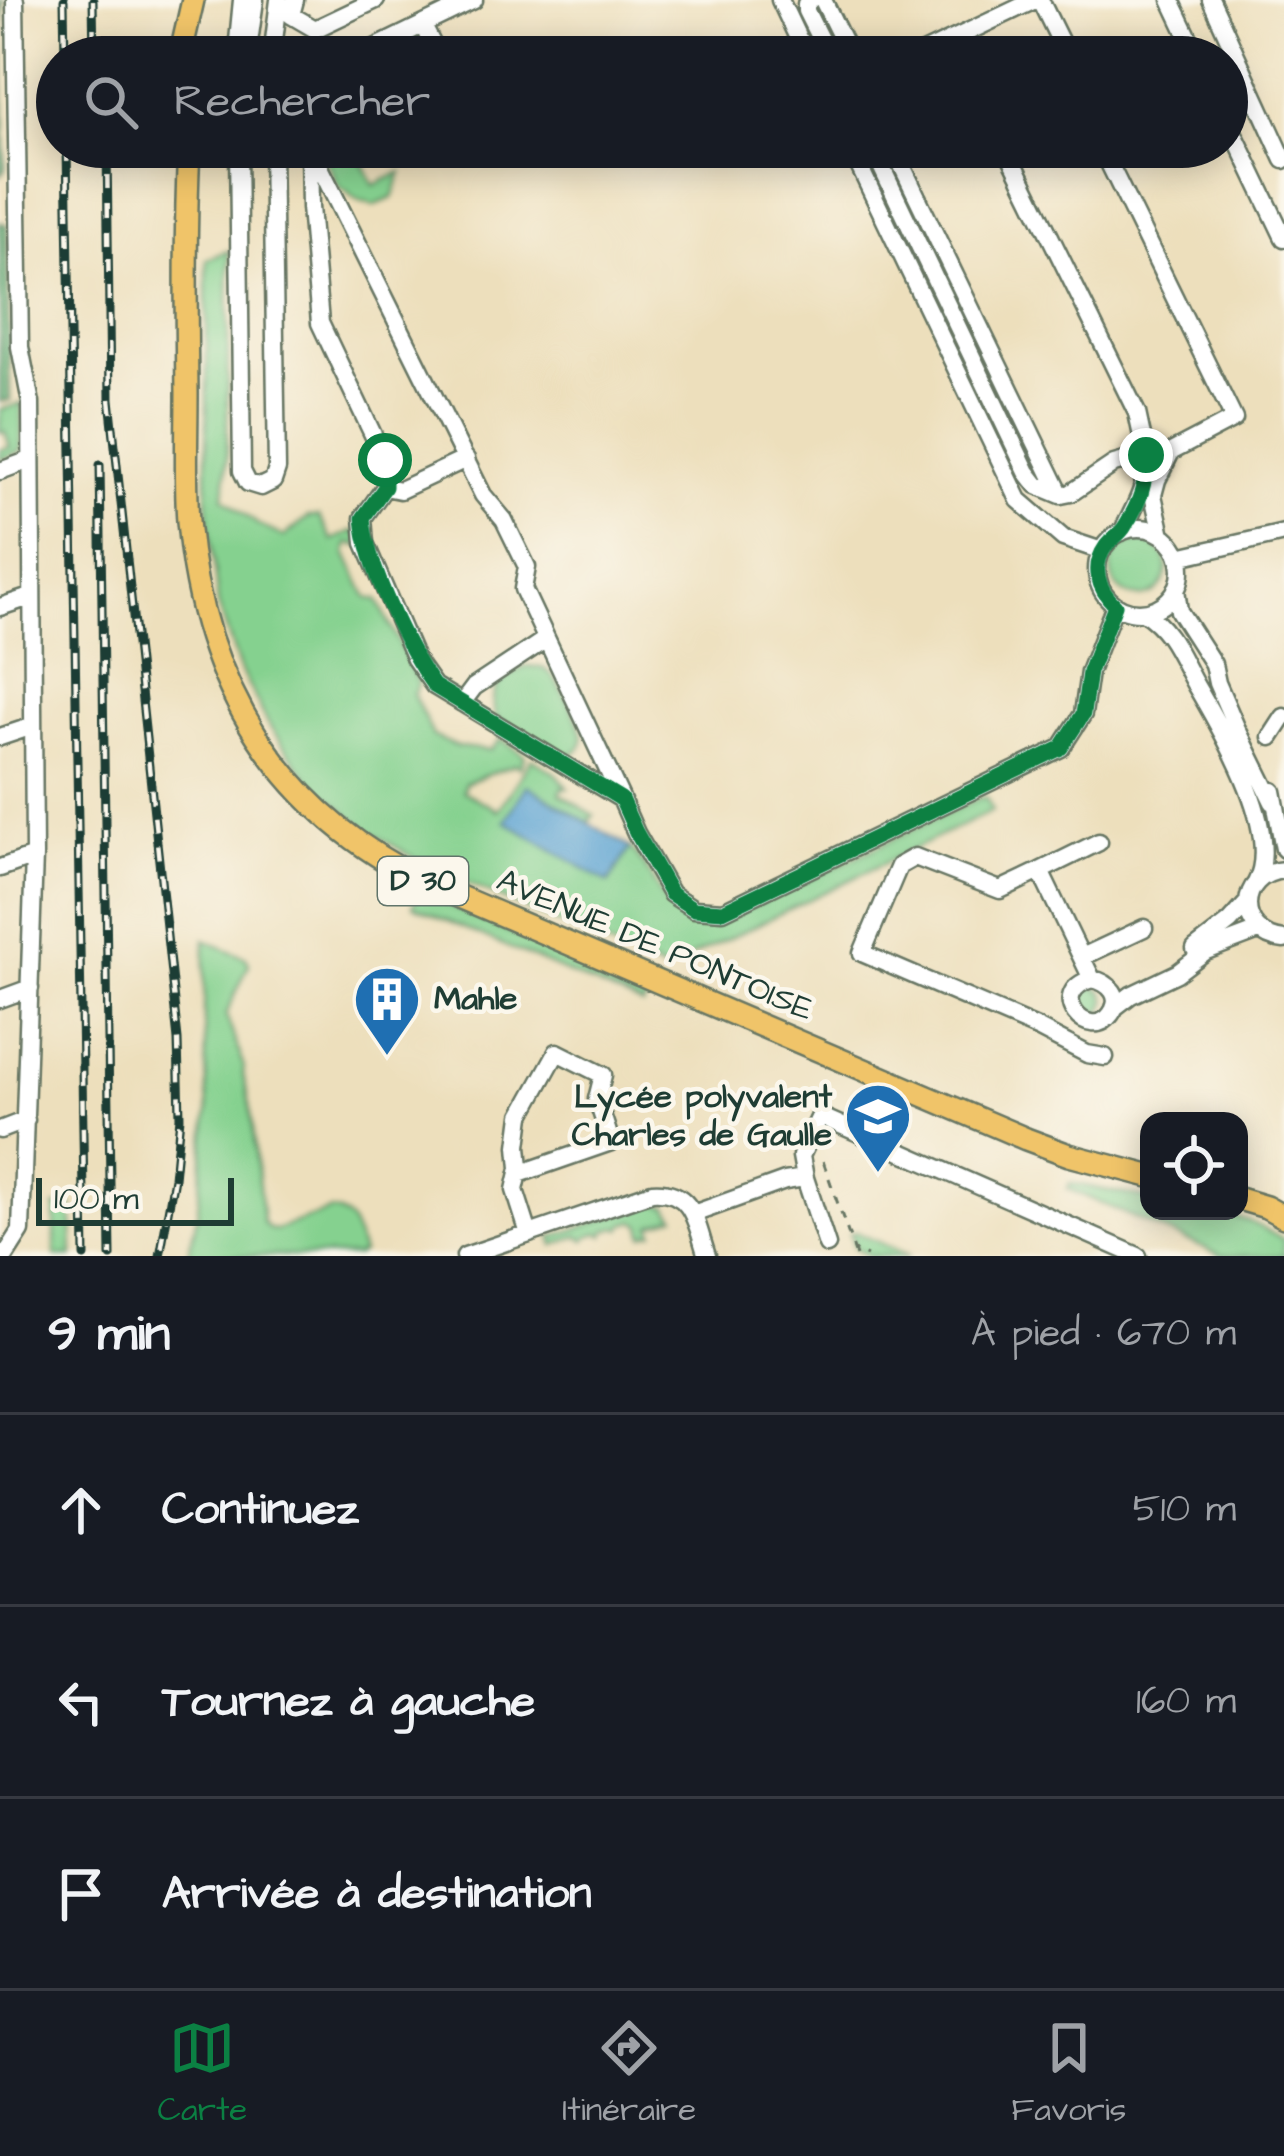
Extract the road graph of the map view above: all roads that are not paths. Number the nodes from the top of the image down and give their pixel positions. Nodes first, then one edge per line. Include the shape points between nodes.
1 (15, 0) edge
2 (194, 0) edge
3 (208, 0) edge
4 (242, 0) edge
5 (255, 0) edge
6 (279, 0) edge
7 (296, 0) edge
8 (376, 0) edge
9 (474, 0) edge
10 (780, 0) edge
11 (810, 0) edge
12 (823, 0) edge
13 (1038, 0) edge
14 (1171, 0) edge
15 (1211, 0) edge
16 (423, 26) junction
17 (185, 36) edge
18 (199, 36) edge
19 (239, 36) edge
20 (250, 36) edge
21 (275, 36) edge
22 (401, 36) edge
23 (428, 36) edge
24 (797, 36) edge
25 (818, 36) edge
26 (841, 36) edge
27 (960, 36) edge
28 (1057, 36) edge
29 (1188, 36) edge
30 (1227, 36) edge
31 (1248, 81) edge
32 (1284, 160) edge
33 (1248, 163) edge
34 (178, 168) edge
35 (188, 168) edge
36 (238, 168) edge
37 (272, 168) edge
38 (309, 168) edge
39 (320, 168) edge
40 (860, 168) edge
41 (882, 168) edge
42 (903, 168) edge
43 (1016, 168) edge
44 (1110, 168) edge
45 (9, 205) edge
46 (185, 233) junction
47 (1284, 238) edge
48 (1146, 455) junction
49 (466, 459) junction
50 (30, 460) junction
51 (0, 471) edge
52 (385, 487) junction
53 (1061, 495) junction
54 (1122, 532) junction
55 (1284, 533) edge
56 (1162, 535) junction
57 (1102, 551) junction
58 (1179, 557) junction
59 (1177, 589) junction
60 (30, 597) junction
61 (1115, 605) junction
62 (0, 607) edge
63 (1143, 612) junction
64 (546, 639) junction
65 (462, 703) junction
66 (1284, 717) edge
67 (33, 726) junction
68 (0, 737) edge
69 (1271, 737) dead end
70 (621, 799) junction
71 (1099, 842) dead end
72 (1284, 849) edge
73 (34, 856) junction
74 (0, 868) edge
75 (1040, 871) junction
76 (1284, 871) edge
77 (1256, 883) junction
78 (1248, 902) junction
79 (1144, 928) dead end
80 (1259, 931) junction
81 (1283, 941) edge
82 (1082, 957) junction
83 (1092, 979) junction
84 (30, 988) junction
85 (1111, 988) junction
86 (0, 999) edge
87 (1071, 1004) junction
88 (1110, 1014) junction
89 (1054, 1037) junction
90 (26, 1120) junction
91 (0, 1130) edge
92 (519, 1174) junction
93 (1140, 1174) edge
94 (805, 1178) junction
95 (1248, 1202) edge
96 (1278, 1211) edge
97 (693, 1214) junction
98 (529, 1234) junction
99 (827, 1245) dead end
100 (5, 1256) edge
101 (465, 1256) edge
102 (707, 1256) edge
103 (1138, 1256) edge

1 - 45 street
2 - 17 main road
3 - 18 main road
4 - 19 street
5 - 20 street
6 - 21 street
7 - 8 street via 291,15 315,29
9 - 16 street
10 - 24 street
11 - 25 street via 806,11
12 - 26 street
13 - 27 street
13 - 28 street
14 - 29 street
15 - 30 street
16 - 22 street
16 - 23 street
31 - 32 street
33 - 47 street
34 - 46 main road, AVENUE DE PONTOISE / D 30
35 - 46 main road, AVENUE DE PONTOISE / D 30
36 - 37 street via 242,471 260,487 273,482 277,469
38 - 52 street via 320,322 385,460
39 - 49 street
40 - 57 street via 1019,500 1063,538
41 - 53 street via 1027,472
42 - 53 street
43 - 48 street via 1137,413
44 - 56 street via 1234,419 1172,452 1153,495
45 - 50 street
46 - 93 main road, AVENUE DE PONTOISE / D 30 via 188,520 201,604 232,694 304,798 427,883 1025,1139
48 - 53 street
48 - 54 street via 1143,491
49 - 52 street via 400,490
49 - 64 street via 526,567 523,589
50 - 51 street
50 - 60 street
52 - 65 street via 363,518 365,543 415,659 434,686
54 - 56 street
54 - 57 street
55 - 58 street
56 - 58 street
57 - 61 street via 1100,586
58 - 59 street
59 - 63 street
59 - 72 street via 1179,611 1213,664 1274,802
60 - 62 street
60 - 67 street
61 - 63 street
61 - 70 street via 1089,672 1083,714 1061,748 723,911 694,909 671,894
63 - 77 street via 1169,636 1252,804 1264,864
64 - 65 street
64 - 70 street
65 - 70 street
66 - 69 street
67 - 68 street
67 - 73 street
71 - 75 street
73 - 74 street
73 - 84 street
75 - 82 street
75 - 89 street via 1000,890 915,857 899,866 862,953
76 - 77 street
77 - 78 street
78 - 80 street
78 - 85 street via 1169,968
79 - 82 street
80 - 81 street
80 - 88 street via 1206,951
82 - 83 street
83 - 85 street
83 - 87 street via 1074,989
84 - 86 street
84 - 90 street
85 - 88 street
87 - 88 street via 1091,1023
87 - 89 street
88 - 89 street via 1096,1056
90 - 91 street
90 - 100 street via 21,1231
92 - 92 street via 522,1115 556,1052 602,1075 597,1099 611,1142
92 - 98 street via 515,1190
94 - 97 street
94 - 99 street
94 - 103 street via 801,1156 820,1116
95 - 96 main road
97 - 98 street via 678,1196 652,1192
97 - 102 street
98 - 101 street

